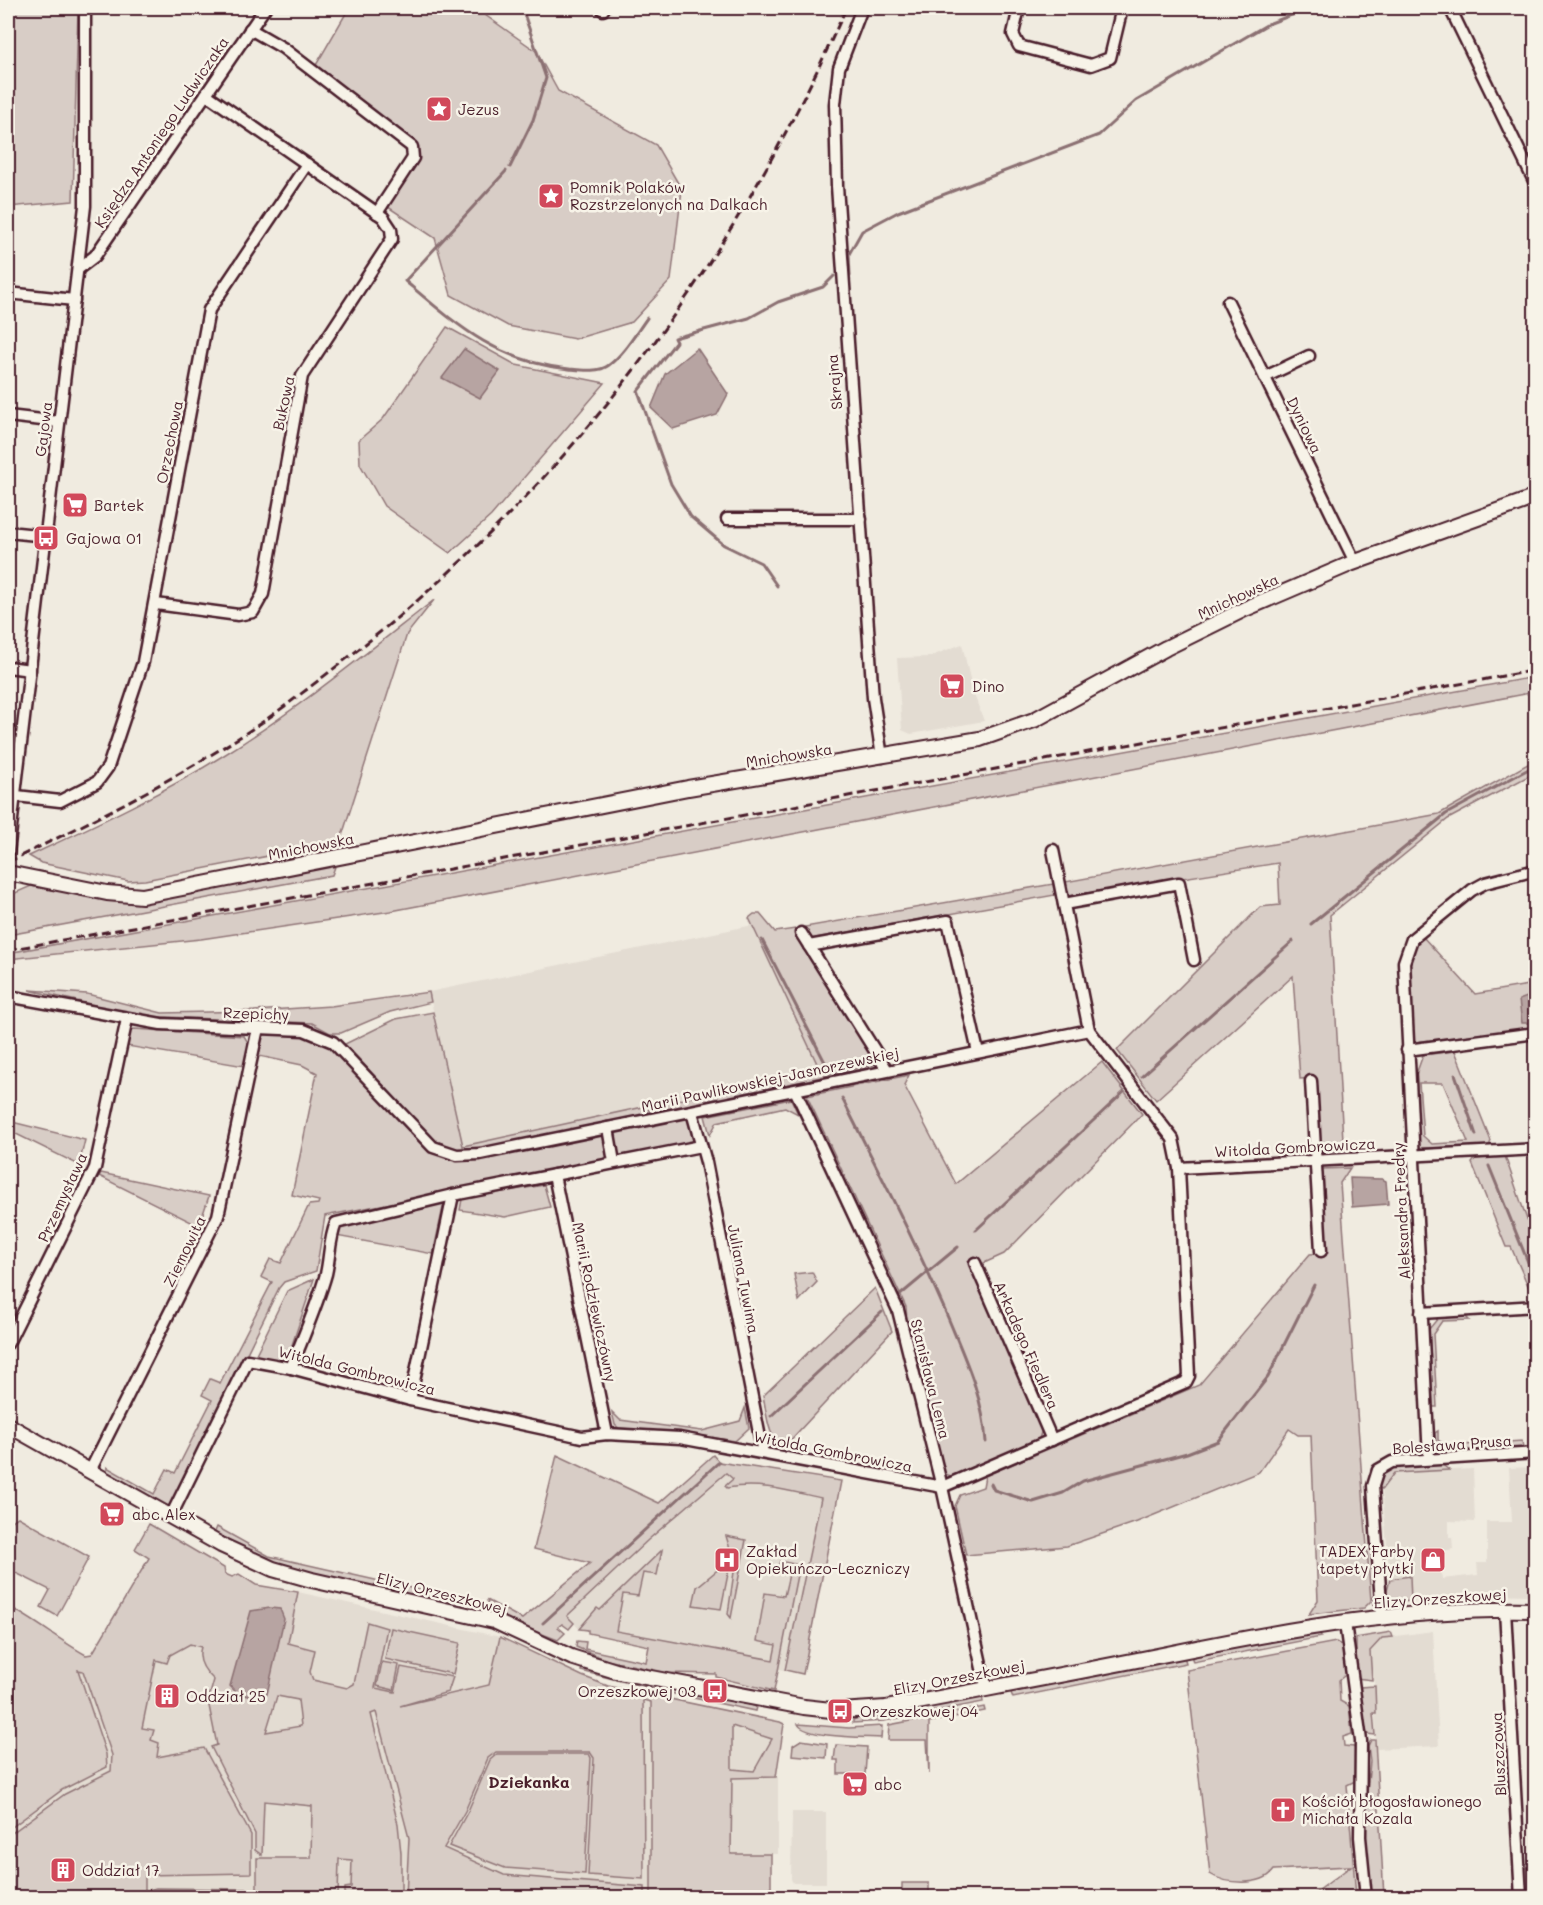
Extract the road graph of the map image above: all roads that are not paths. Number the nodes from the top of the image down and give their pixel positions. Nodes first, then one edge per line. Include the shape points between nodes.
1 (85, 8) edge
2 (265, 8) edge
3 (862, 8) edge
4 (1019, 8) edge
5 (1122, 8) edge
6 (1450, 8) edge
7 (250, 29) junction
8 (206, 94) junction
9 (307, 164) junction
10 (1536, 184) edge
11 (377, 213) junction
12 (78, 269) junction
13 (8, 294) edge
14 (74, 300) junction
15 (1228, 302) dead end
16 (1309, 356) dead end
17 (1265, 377) junction
18 (8, 416) edge
19 (59, 422) junction
20 (1536, 496) edge
21 (727, 519) dead end
22 (861, 519) junction
23 (8, 531) edge
24 (46, 536) junction
25 (1355, 562) junction
26 (156, 604) junction
27 (8, 667) edge
28 (30, 670) junction
29 (882, 757) junction
30 (12, 795) edge
31 (1053, 849) dead end
32 (8, 853) edge
33 (1536, 870) edge
34 (8, 873) edge
35 (1064, 904) junction
36 (801, 933) dead end
37 (809, 946) junction
38 (1194, 960) dead end
39 (8, 996) edge
40 (127, 1019) junction
41 (258, 1028) junction
42 (1089, 1030) junction
43 (1536, 1033) edge
44 (1407, 1050) junction
45 (978, 1052) junction
46 (887, 1070) junction
47 (1311, 1081) dead end
48 (796, 1092) junction
49 (692, 1112) junction
50 (608, 1128) junction
51 (701, 1146) junction
52 (1536, 1149) edge
53 (457, 1155) joint
54 (1413, 1155) junction
55 (1316, 1161) junction
56 (614, 1162) junction
57 (1179, 1168) junction
58 (554, 1175) junction
59 (453, 1195) junction
60 (1321, 1251) dead end
61 (975, 1263) dead end
62 (1536, 1306) edge
63 (1421, 1313) junction
64 (8, 1343) edge
65 (291, 1368) junction
66 (410, 1400) junction
67 (8, 1425) edge
68 (608, 1434) junction
69 (1052, 1440) junction
70 (763, 1453) junction
71 (1536, 1453) edge
72 (1429, 1458) junction
73 (90, 1471) junction
74 (942, 1487) junction
75 (171, 1516) junction
76 (1505, 1610) junction
77 (1536, 1610) edge
78 (1382, 1618) junction
79 (1345, 1623) junction
80 (990, 1689) junction
81 (1366, 1898) edge
82 (1521, 1898) edge

1 - 12 street, Gajowa via 85,206
2 - 7 street, Księdza Antoniego Ludwiczaka
3 - 22 street, Skrajna via 839,68 836,104 839,234
4 - 5 street via 1013,34 1018,46 1091,64 1110,58
6 - 10 street
7 - 8 street, Księdza Antoniego Ludwiczaka
7 - 11 street via 283,48 412,147 413,158
8 - 9 street
8 - 12 street, Księdza Antoniego Ludwiczaka via 94,256
9 - 11 street, Bukowa
9 - 26 street, Orzechowa via 209,310
11 - 26 street, Bukowa via 391,229 392,239 302,376 263,594 253,612 238,615
12 - 14 street, Gajowa
13 - 14 street
14 - 19 street, Gajowa
15 - 17 street, Dyniowa
16 - 17 street
17 - 25 street, Dyniowa
18 - 19 street
19 - 24 street, Gajowa
20 - 25 street, Mnichowska
21 - 22 street
22 - 29 street, Skrajna via 873,698
23 - 24 street
24 - 28 street, Gajowa
25 - 29 street, Mnichowska via 1176,643 1034,720 980,739
26 - 30 street, Orzechowa via 143,662 104,774 97,782 60,801
27 - 28 street
28 - 30 street, Gajowa
29 - 34 street, Mnichowska via 688,788 142,896
30 - 32 street, Gajowa
31 - 35 street
33 - 44 street, Aleksandra Fredry via 1472,890 1412,939 1404,962
35 - 38 street via 1179,883
35 - 42 street
36 - 37 street
37 - 45 street via 948,921
37 - 46 street
39 - 40 street, Rzepichy
40 - 41 street, Rzepichy
40 - 64 street, Przemysława via 95,1168
41 - 53 street, Rzepichy via 304,1030 333,1042 433,1147
41 - 73 street, Ziemowita via 218,1216
42 - 45 street, Marii Pawlikowskiej-Jasnorzewskiej
42 - 57 street via 1173,1139
43 - 44 street
44 - 54 street, Aleksandra Fredry
45 - 46 street, Marii Pawlikowskiej-Jasnorzewskiej
46 - 48 street, Marii Pawlikowskiej-Jasnorzewskiej
47 - 55 street
48 - 49 street, Marii Pawlikowskiej-Jasnorzewskiej
48 - 74 street, Stanisława Lema via 898,1310
49 - 50 street, Marii Pawlikowskiej-Jasnorzewskiej
49 - 51 street, Juliana Tuwima
50 - 53 street, Marii Pawlikowskiej-Jasnorzewskiej via 480,1154
50 - 56 street
51 - 56 street
51 - 70 street, Juliana Tuwima
52 - 54 street, Witolda Gombrowicza
54 - 55 street, Witolda Gombrowicza
54 - 63 street, Aleksandra Fredry
55 - 57 street, Witolda Gombrowicza
55 - 60 street
56 - 58 street
57 - 69 street via 1189,1376 1186,1382
58 - 59 street
58 - 68 street, Marii Rodziewiczówny
59 - 65 street via 336,1223 316,1307
59 - 66 street
61 - 69 street, Arkadego Fiedlera
62 - 63 street
63 - 72 street, Aleksandra Fredry
65 - 66 street, Witolda Gombrowicza
65 - 75 street, Witolda Gombrowicza via 248,1360
66 - 68 street, Witolda Gombrowicza via 582,1437
67 - 73 street, Elizy Orzeszkowej
68 - 70 street, Witolda Gombrowicza via 680,1438
69 - 74 street
70 - 74 street, Witolda Gombrowicza
71 - 72 street, Bolesława Prusa
72 - 78 street, Bolesława Prusa via 1392,1461 1375,1474
73 - 75 street, Elizy Orzeszkowej
74 - 80 street, Stanisława Lema via 985,1683
75 - 80 street, Elizy Orzeszkowej via 273,1569 494,1621 571,1657 619,1672 794,1706 840,1710 886,1708
76 - 77 street, Elizy Orzeszkowej
76 - 78 street, Elizy Orzeszkowej
76 - 82 street, Bluszczowa
78 - 79 street, Elizy Orzeszkowej
79 - 80 street, Elizy Orzeszkowej
79 - 81 street via 1361,1741 1360,1837

